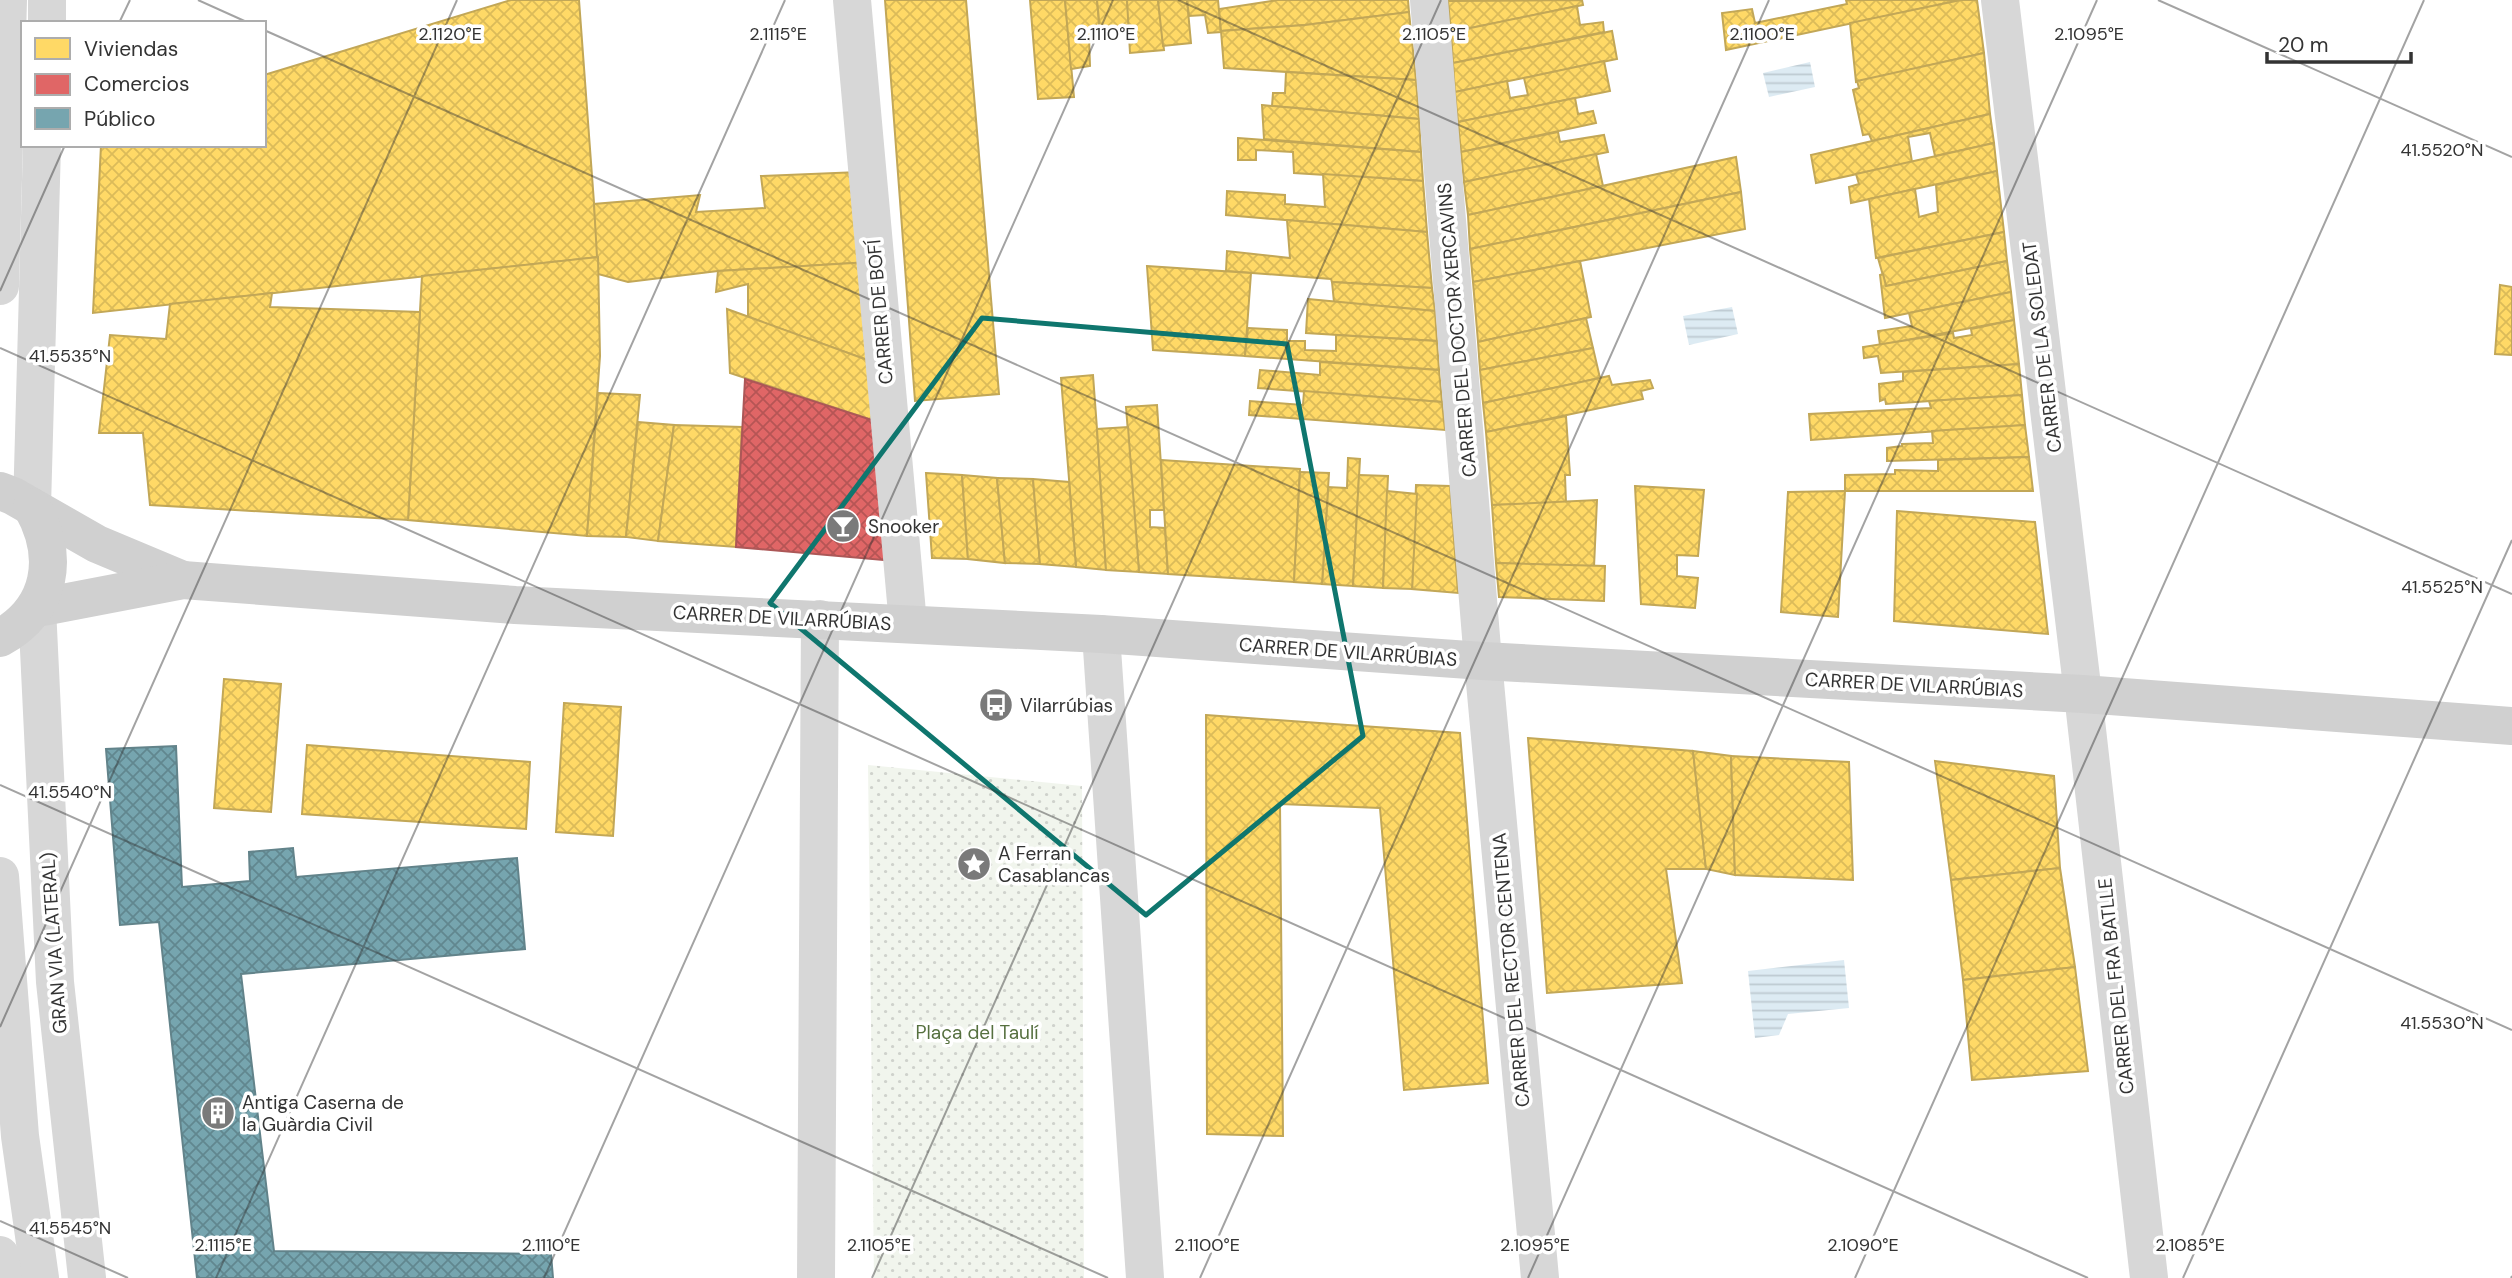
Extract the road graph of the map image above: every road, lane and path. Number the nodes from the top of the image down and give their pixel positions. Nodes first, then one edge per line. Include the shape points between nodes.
1 (8, 0) edge
2 (47, 0) edge
3 (852, 0) edge
4 (1429, 0) edge
5 (2000, 0) edge
6 (47, 21) edge
7 (42, 147) edge
8 (0, 286) edge
9 (16, 499) edge
10 (183, 580) junction
11 (37, 608) junction
12 (820, 619) junction
13 (908, 624) junction
14 (1101, 634) junction
15 (0, 638) edge
16 (1483, 661) junction
17 (2083, 694) junction
18 (2512, 726) edge
19 (0, 876) edge
20 (0, 1255) edge
21 (3, 1278) edge
22 (40, 1278) edge
23 (87, 1278) edge
24 (816, 1278) edge
25 (1145, 1278) edge
26 (1540, 1278) edge
27 (2149, 1278) edge

1 - 8 street
2 - 6 street
3 - 13 street, CARRER DE BOFÍ
4 - 16 street, CARRER DEL DOCTOR XERCAVINS
5 - 17 street, CARRER DE LA SOLEDAT
7 - 9 street
9 - 10 main road, CARRER DE VILARRÚBIAS via 96,544
9 - 11 main road via 46,538 49,561
10 - 11 main road, CARRER DE VILARRÚBIAS
10 - 12 main road, CARRER DE VILARRÚBIAS via 515,605
11 - 15 main road
11 - 23 street, GRAN VIA (LATERAL) via 55,982
12 - 13 main road, CARRER DE VILARRÚBIAS
12 - 24 street
13 - 14 main road, CARRER DE VILARRÚBIAS
14 - 16 main road, CARRER DE VILARRÚBIAS
14 - 25 street
16 - 17 main road, CARRER DE VILARRÚBIAS
16 - 26 street, CARRER DEL RECTOR CENTENA
17 - 18 main road, CARRER DE VILARRÚBIAS
17 - 27 street, CARRER DEL FRA BATLLE
19 - 22 street via 20,1136
20 - 21 street

